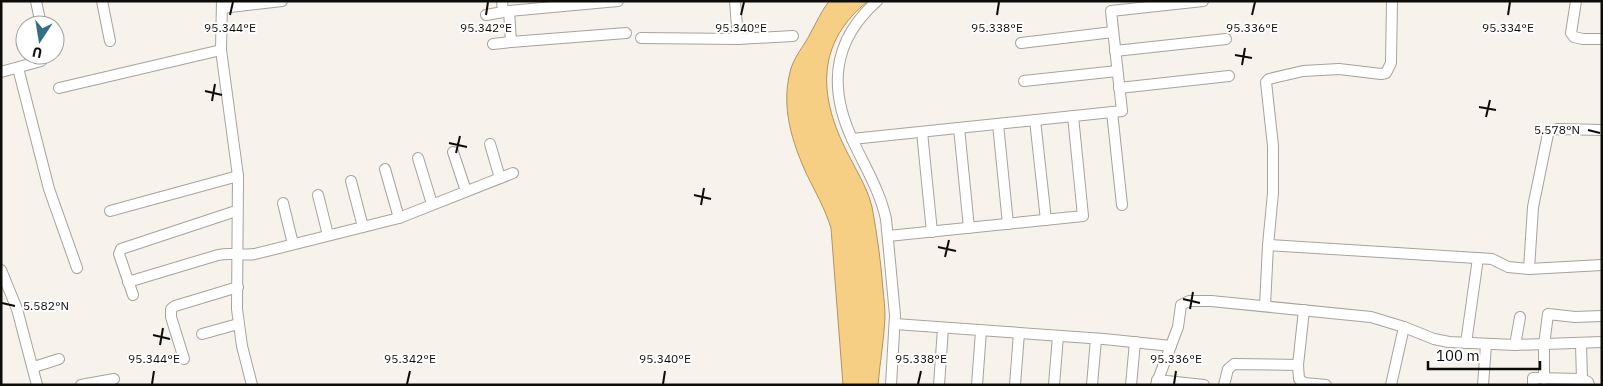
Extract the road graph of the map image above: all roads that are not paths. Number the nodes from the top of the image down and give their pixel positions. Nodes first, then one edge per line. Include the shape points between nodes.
1 (36, 1) edge
2 (102, 1) edge
3 (282, 1) edge
4 (618, 1) edge
5 (735, 1) edge
6 (877, 1) edge
7 (1203, 1) edge
8 (1392, 1) edge
9 (1576, 1) edge
10 (222, 4) edge
11 (546, 5) edge
12 (505, 8) edge
13 (39, 15) edge
14 (486, 15) dead end
15 (1113, 32) junction
16 (626, 33) dead end
17 (793, 36) dead end
18 (640, 38) dead end
19 (738, 39) junction
20 (1226, 39) dead end
21 (1602, 39) edge
22 (110, 40) dead end
23 (511, 42) junction
24 (1021, 43) dead end
25 (493, 44) dead end
26 (221, 50) junction
27 (1115, 51) junction
28 (28, 65) edge
29 (18, 68) junction
30 (1118, 71) junction
31 (1, 72) edge
32 (1229, 76) dead end
33 (1024, 81) dead end
34 (59, 88) dead end
35 (1119, 88) junction
36 (1112, 112) junction
37 (1073, 116) junction
38 (1035, 120) junction
39 (998, 124) junction
40 (959, 128) junction
41 (1602, 130) edge
42 (922, 132) junction
43 (852, 139) junction
44 (490, 144) dead end
45 (454, 152) dead end
46 (418, 158) dead end
47 (385, 169) dead end
48 (513, 173) dead end
49 (238, 176) junction
50 (500, 178) junction
51 (351, 181) dead end
52 (466, 191) junction
53 (318, 195) dead end
54 (283, 204) dead end
55 (432, 204) junction
56 (1122, 205) dead end
57 (110, 211) dead end
58 (236, 211) junction
59 (399, 218) junction
60 (1046, 220) junction
61 (1008, 224) junction
62 (363, 227) junction
63 (969, 228) junction
64 (932, 232) junction
65 (328, 236) junction
66 (888, 236) junction
67 (292, 244) junction
68 (1268, 245) junction
69 (237, 253) junction
70 (1478, 258) junction
71 (1602, 265) edge
72 (77, 268) dead end
73 (1529, 269) junction
74 (1, 270) edge
75 (128, 282) junction
76 (238, 287) junction
77 (133, 295) dead end
78 (1264, 306) junction
79 (1304, 310) junction
80 (1602, 316) edge
81 (1520, 317) dead end
82 (238, 324) junction
83 (895, 324) junction
84 (1404, 327) junction
85 (943, 328) junction
86 (981, 331) junction
87 (1019, 333) junction
88 (202, 334) dead end
89 (1058, 336) junction
90 (1096, 339) junction
91 (1135, 342) junction
92 (1602, 342) edge
93 (1466, 343) junction
94 (1581, 344) junction
95 (1486, 345) junction
96 (1544, 345) junction
97 (1171, 346) junction
98 (1515, 346) junction
99 (59, 359) dead end
100 (184, 359) dead end
101 (1298, 365) junction
102 (34, 367) junction
103 (114, 379) dead end
104 (1544, 379) junction
105 (1156, 382) edge
106 (1586, 382) edge
107 (38, 385) edge
108 (80, 385) edge
109 (252, 385) edge
110 (891, 385) edge
111 (938, 385) edge
112 (977, 385) edge
113 (1015, 385) edge
114 (1054, 385) edge
115 (1092, 385) edge
116 (1131, 385) edge
117 (1204, 385) edge
118 (1224, 385) edge
119 (1326, 385) edge
120 (1391, 385) edge
121 (1483, 385) edge
122 (1533, 385) edge

1 - 13 street
2 - 22 street
3 - 10 street
4 - 11 street
5 - 19 street
6 - 43 street via 852,27 839,59 839,93
7 - 15 street via 1111,12
8 - 68 street via 1391,63 1386,73 1339,69 1303,71 1269,78 1266,82 1273,146
9 - 21 street via 1571,33 1583,39
10 - 26 street
11 - 12 street
12 - 14 street
12 - 23 street
15 - 24 street
15 - 27 street
16 - 23 street
17 - 19 street
18 - 19 street
20 - 27 street
23 - 25 street
26 - 34 street
26 - 49 street
27 - 30 street
28 - 29 street
29 - 31 street
29 - 72 street via 49,189
30 - 33 street
30 - 35 street
32 - 35 street
35 - 36 street via 1122,111
36 - 37 street
36 - 56 street
37 - 38 street
37 - 60 street via 1083,216
38 - 39 street
38 - 60 street
39 - 40 street
39 - 61 street
40 - 42 street
40 - 63 street
41 - 73 street via 1556,129 1548,134 1533,207
42 - 43 street
42 - 64 street
43 - 66 street via 884,207
44 - 50 street
45 - 52 street
46 - 55 street
47 - 59 street
48 - 50 street
49 - 57 street
49 - 58 street
50 - 52 street
51 - 62 street
52 - 55 street
53 - 65 street
54 - 67 street
55 - 59 street
58 - 69 street
58 - 75 street via 121,249 119,254
59 - 62 street
60 - 61 street
61 - 63 street
62 - 65 street
63 - 64 street
64 - 66 street
65 - 67 street
66 - 83 street
67 - 69 street via 250,255
68 - 70 street
68 - 78 street
69 - 75 street via 218,255
69 - 76 street
70 - 73 street
70 - 93 street
71 - 73 street
74 - 102 street via 17,309
75 - 77 street
76 - 82 street
76 - 100 street via 171,309
78 - 79 street
78 - 97 street via 1185,301 1180,308
79 - 84 street via 1371,317
79 - 101 street
80 - 96 street via 1548,314
81 - 98 street
82 - 88 street
82 - 109 street
83 - 85 street
83 - 110 street
84 - 93 street via 1434,339
84 - 120 street
85 - 86 street
85 - 111 street
86 - 87 street
86 - 112 street
87 - 89 street
87 - 113 street
89 - 90 street
89 - 114 street
90 - 91 street
90 - 115 street
91 - 97 street
91 - 116 street
92 - 94 street
93 - 95 street
94 - 96 street
94 - 106 street
95 - 98 street
95 - 121 street
96 - 98 street
96 - 104 street
97 - 105 street
99 - 102 street
101 - 118 street via 1234,364 1228,369
101 - 119 street via 1298,377 1302,382
102 - 107 street
103 - 108 street
104 - 106 street
104 - 122 street via 1533,378
105 - 117 street

